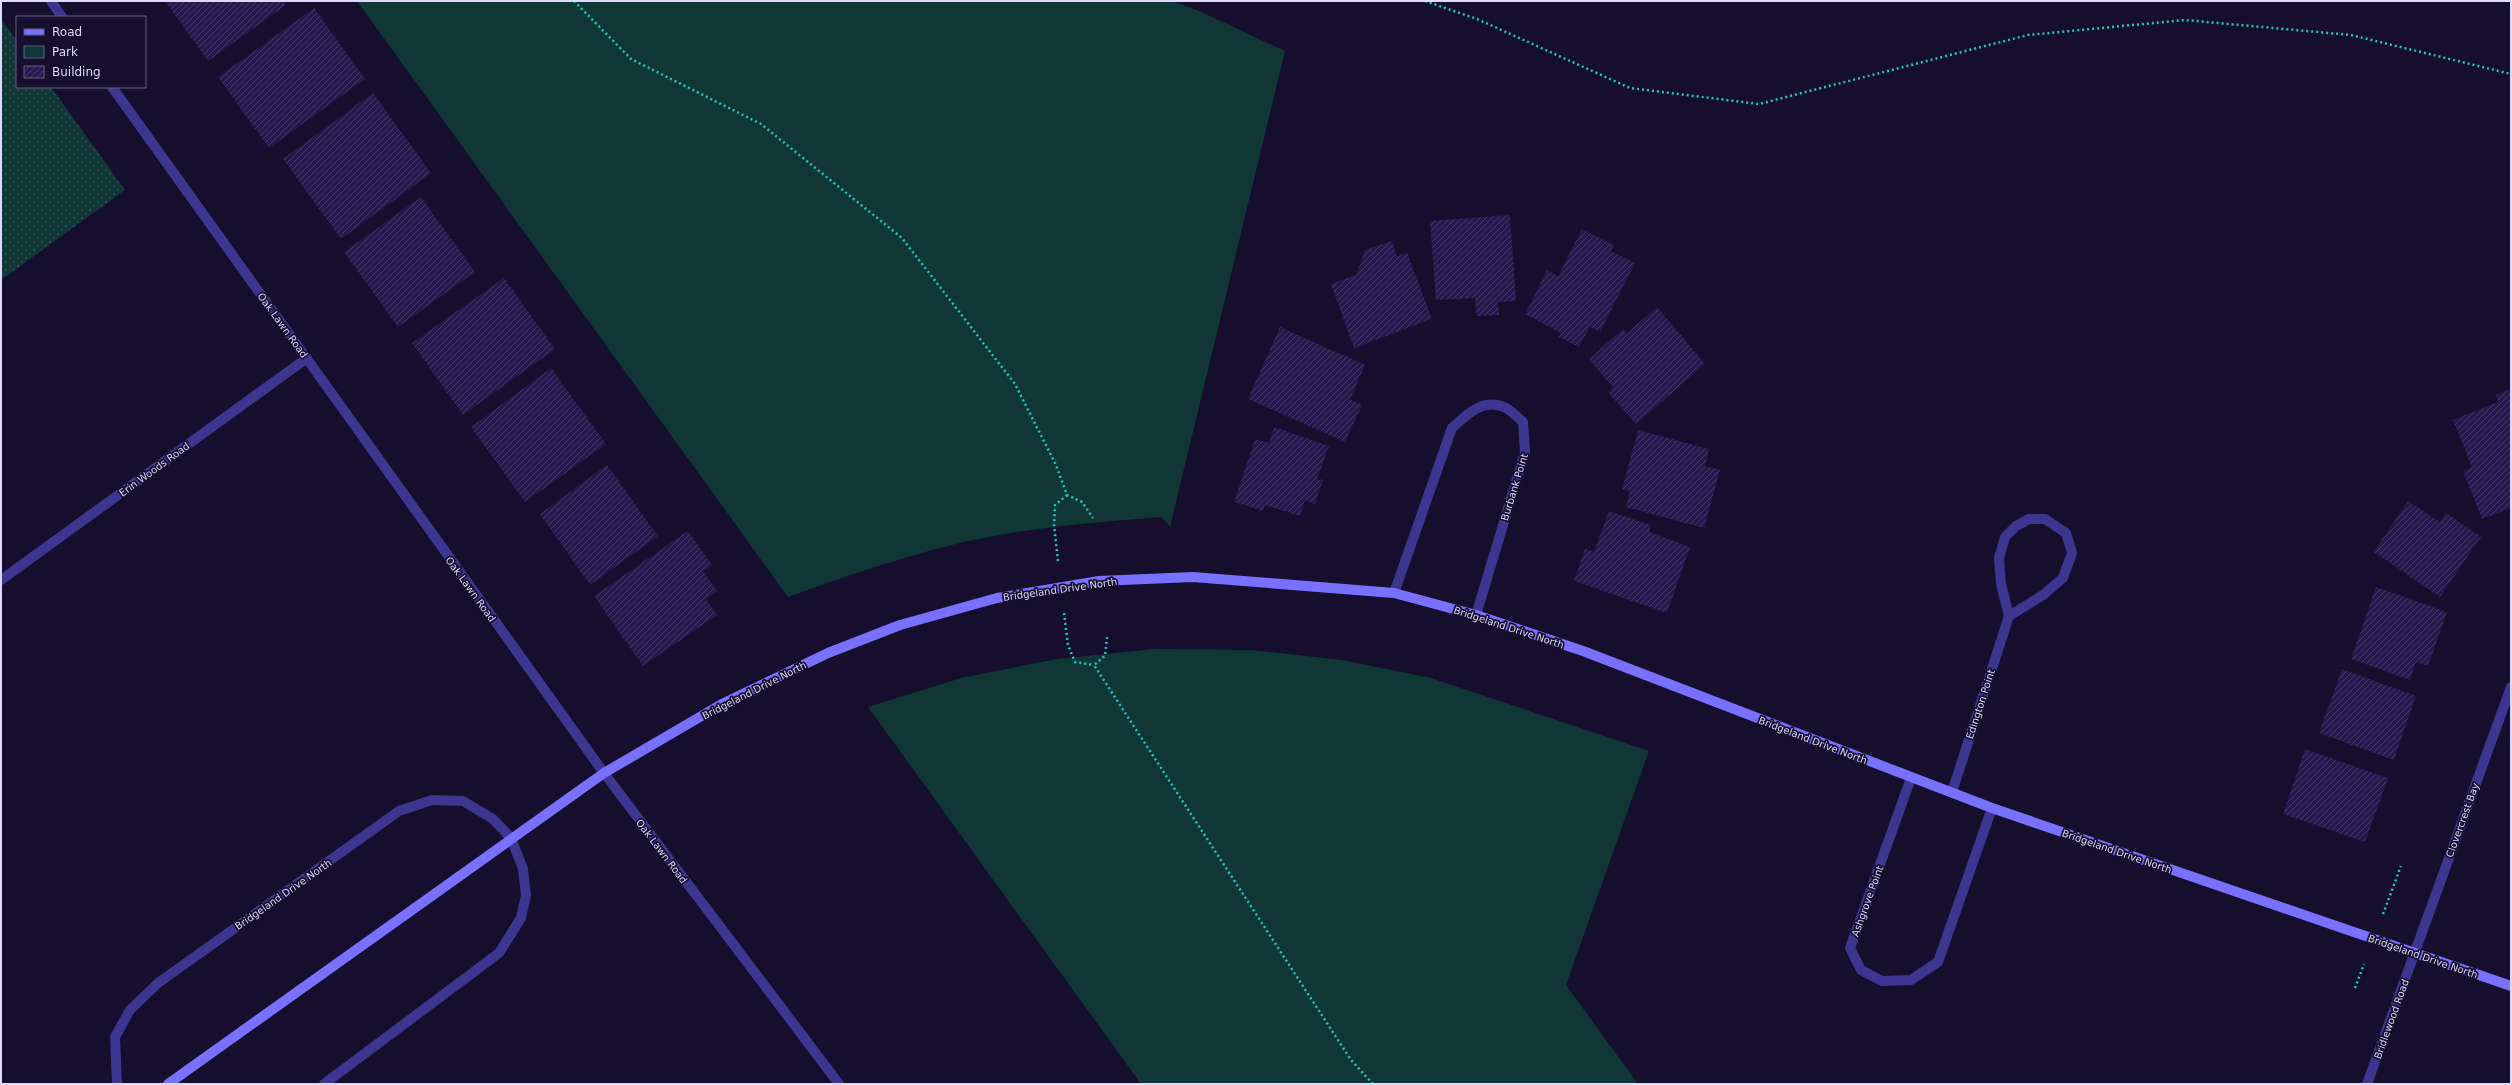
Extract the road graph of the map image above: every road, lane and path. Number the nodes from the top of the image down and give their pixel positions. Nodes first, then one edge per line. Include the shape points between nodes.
1 (51, 1) edge
2 (574, 1) edge
3 (1425, 1) edge
4 (61, 16) edge
5 (2511, 74) edge
6 (113, 88) edge
7 (306, 358) junction
8 (1093, 518) dead end
9 (1, 580) edge
10 (1394, 593) junction
11 (1476, 615) junction
12 (2009, 616) junction
13 (1107, 637) dead end
14 (2511, 687) edge
15 (604, 773) junction
16 (1911, 778) junction
17 (1952, 792) junction
18 (1992, 808) junction
19 (511, 838) junction
20 (2414, 953) junction
21 (2511, 986) edge
22 (117, 1084) edge
23 (168, 1084) edge
24 (324, 1084) edge
25 (839, 1084) edge
26 (1373, 1084) edge
27 (2367, 1084) edge

1 - 4 street
2 - 8 path via 631,59 761,124 902,238 1015,384 1056,465 1067,496 1082,502
3 - 5 path via 1477,19 1630,88 1759,104 2028,35 2185,20 2351,34
6 - 7 street, Oak Lawn Road
7 - 9 street, Erin Woods Road
7 - 15 street, Oak Lawn Road
10 - 11 street, Bridgeland Drive North
10 - 11 street, Burbank Point via 1452,428 1469,412 1485,405 1506,408 1522,422 1525,452
10 - 15 street, Bridgeland Drive North via 1193,577 1099,581 997,598 900,625 828,653 722,704
11 - 16 street, Bridgeland Drive North via 1583,651
12 - 12 street via 2043,595 2063,578 2072,553 2066,533 2045,519 2029,519 2016,526 2005,537 1999,558 2001,584
12 - 17 street, Edington Point
13 - 26 path via 1105,656 1094,666 1351,1060
14 - 20 street, Clovercrest Bay
15 - 19 street, Bridgeland Drive North
15 - 25 street, Oak Lawn Road
16 - 17 street, Bridgeland Drive North
16 - 18 street, Ashgrove Point via 1850,948 1861,970 1882,981 1911,980 1938,962
17 - 18 street, Bridgeland Drive North
18 - 20 street, Bridgeland Drive North
19 - 22 street, Bridgeland Drive North via 493,819 463,801 432,800 399,811 158,983 130,1010 115,1037
19 - 23 street, Bridgeland Drive North
19 - 24 street, Bridgeland Drive North via 523,869 526,895 521,918 500,953
20 - 21 street, Bridgeland Drive North
20 - 27 street, Bridlewood Road

